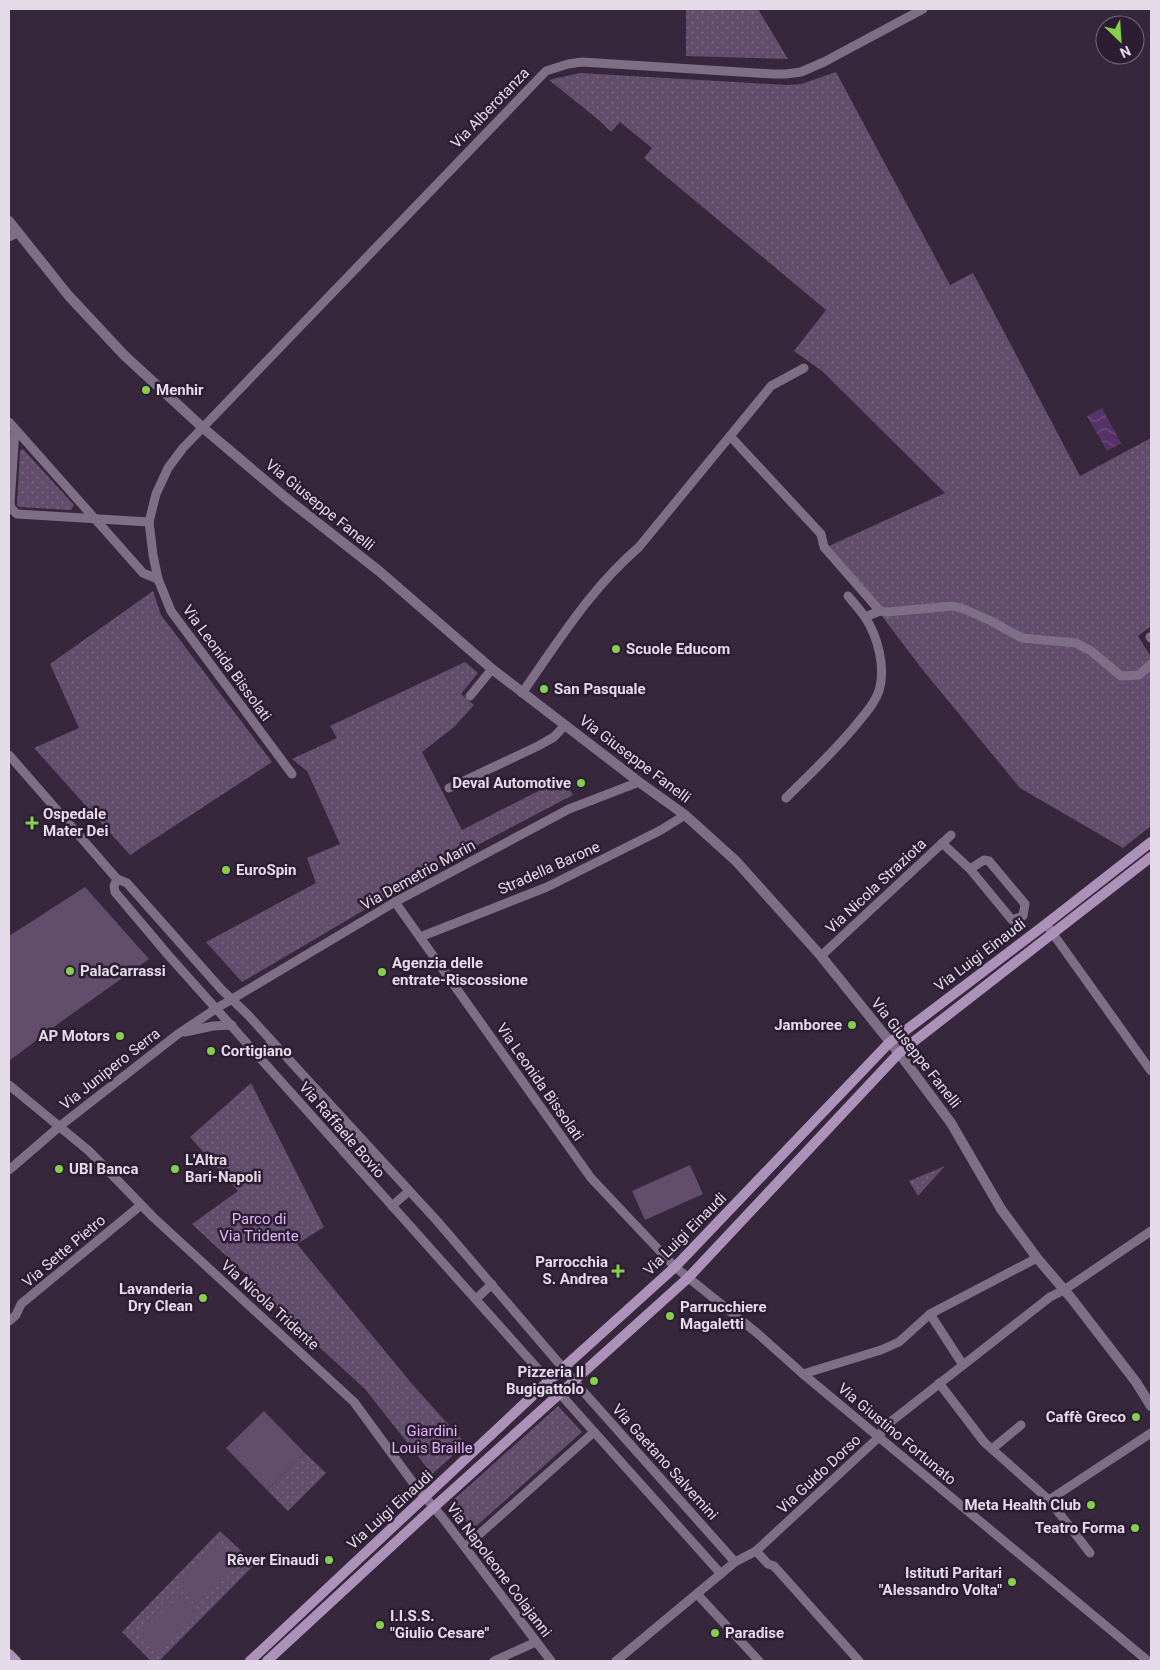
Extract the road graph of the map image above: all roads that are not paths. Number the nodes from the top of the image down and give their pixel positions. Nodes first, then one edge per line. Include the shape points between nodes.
1 (923, 9) edge
2 (9, 221) edge
3 (13, 235) edge
4 (804, 368) dead end
5 (12, 426) edge
6 (202, 427) junction
7 (730, 436) junction
8 (93, 518) junction
9 (150, 522) junction
10 (158, 579) junction
11 (848, 596) dead end
12 (880, 611) junction
13 (865, 617) junction
14 (1151, 664) edge
15 (492, 669) junction
16 (522, 693) junction
17 (470, 696) dead end
18 (564, 725) junction
19 (9, 755) edge
20 (292, 774) dead end
21 (639, 782) junction
22 (449, 788) dead end
23 (786, 798) dead end
24 (685, 815) junction
25 (951, 835) dead end
26 (1151, 842) edge
27 (942, 843) junction
28 (1151, 858) edge
29 (970, 868) junction
30 (117, 879) junction
31 (395, 902) junction
32 (1046, 924) junction
33 (1053, 934) junction
34 (420, 937) junction
35 (821, 956) junction
36 (232, 1000) junction
37 (218, 1008) junction
38 (232, 1026) junction
39 (178, 1034) junction
40 (272, 1042) junction
41 (889, 1043) junction
42 (899, 1053) junction
43 (258, 1055) junction
44 (1151, 1071) edge
45 (9, 1085) edge
46 (60, 1126) junction
47 (9, 1170) edge
48 (410, 1191) junction
49 (141, 1205) junction
50 (392, 1206) junction
51 (1151, 1231) edge
52 (1037, 1258) junction
53 (676, 1267) junction
54 (688, 1278) junction
55 (492, 1284) junction
56 (1064, 1290) junction
57 (476, 1299) junction
58 (930, 1314) junction
59 (9, 1321) edge
60 (963, 1365) junction
61 (564, 1368) junction
62 (803, 1374) junction
63 (574, 1381) junction
64 (548, 1382) junction
65 (939, 1383) junction
66 (560, 1394) junction
67 (1151, 1406) edge
68 (1021, 1425) dead end
69 (594, 1432) junction
70 (1151, 1433) edge
71 (879, 1437) junction
72 (992, 1449) junction
73 (425, 1497) junction
74 (1049, 1500) junction
75 (434, 1507) junction
76 (465, 1547) junction
77 (756, 1551) junction
78 (1090, 1553) dead end
79 (735, 1562) junction
80 (721, 1574) junction
81 (697, 1594) junction
82 (536, 1642) junction
83 (9, 1654) edge
84 (16, 1661) edge
85 (250, 1661) edge
86 (267, 1661) edge
87 (494, 1661) edge
88 (552, 1661) edge
89 (616, 1661) edge
90 (758, 1661) edge
91 (859, 1661) edge
92 (1148, 1661) edge

1 - 6 street, Via Alberotanza via 801,72 786,74 582,62 546,71
2 - 3 street, Via Giuseppe Fanelli
3 - 6 street, Via Giuseppe Fanelli via 124,355
4 - 7 street via 771,386
5 - 8 street
5 - 8 street via 11,508 21,515
6 - 9 street, Via Leonida Bissolati via 168,468 156,494
6 - 15 street, Via Giuseppe Fanelli via 379,571
7 - 12 street via 821,534 824,547
7 - 16 street via 639,547 617,566 588,601
8 - 9 street
8 - 10 street via 143,573
9 - 10 street, Via Leonida Bissolati
10 - 20 street, Via Leonida Bissolati via 171,611
11 - 13 street
12 - 13 street
12 - 14 street via 953,606 975,613 1022,638 1076,643 1121,676 1139,675
13 - 23 street via 879,652 879,691 847,737
15 - 16 street, Via Giuseppe Fanelli
15 - 17 street
16 - 18 street, Via Giuseppe Fanelli
18 - 21 street, Via Giuseppe Fanelli
18 - 22 street via 554,737 538,746
19 - 30 street, Via Raffaele Bovio
21 - 24 street, Via Giuseppe Fanelli
21 - 31 street, Via Demetrio Marin via 569,809
24 - 34 street, Stradella Barone via 547,886
24 - 35 street, Via Giuseppe Fanelli via 736,861
25 - 27 street, Via Nicola Straziota
26 - 32 main road, Via Luigi Einaudi
27 - 29 street
27 - 35 street, Via Nicola Straziota
28 - 33 main road, Via Luigi Einaudi
29 - 29 street via 1012,920 1023,916 1025,904 989,861 984,860
30 - 36 street, Via Raffaele Bovio via 127,883
30 - 37 street, Via Raffaele Bovio via 115,892
31 - 34 street, Via Leonida Bissolati
31 - 36 street, Via Demetrio Marin
32 - 33 street
32 - 41 main road, Via Luigi Einaudi
33 - 42 main road, Via Luigi Einaudi
33 - 44 street
34 - 53 street, Via Leonida Bissolati via 591,1178
35 - 41 street, Via Giuseppe Fanelli
36 - 37 street, Via Demetrio Marin
36 - 40 street, Via Raffaele Bovio
37 - 38 street, Via Raffaele Bovio
37 - 39 street, Via Junipero Serra
38 - 39 street, Via Junipero Serra via 213,1026
38 - 43 street, Via Raffaele Bovio
39 - 46 street, Via Junipero Serra
40 - 43 street
40 - 48 street, Via Raffaele Bovio
41 - 42 street, Via Giuseppe Fanelli
41 - 53 main road, Via Luigi Einaudi
42 - 52 street, Via Giuseppe Fanelli via 950,1123 1001,1209
42 - 54 main road, Via Luigi Einaudi
43 - 50 street, Via Raffaele Bovio
45 - 46 street, Via Nicola Tridente
46 - 47 street, Via Junipero Serra
46 - 49 street, Via Nicola Tridente
48 - 50 street
48 - 55 street, Via Raffaele Bovio
49 - 59 street, Via Sette Pietro via 21,1304
49 - 73 street, Via Nicola Tridente via 348,1396
50 - 57 street, Via Raffaele Bovio
51 - 56 street, Via Guido Dorso
52 - 56 street, Via Giuseppe Fanelli
52 - 58 street
53 - 54 street, Via Giustino Fortunato
53 - 61 main road, Via Luigi Einaudi
54 - 62 street, Via Giustino Fortunato
54 - 63 main road, Via Luigi Einaudi
55 - 57 street
55 - 61 street, Via Raffaele Bovio
56 - 60 street, Via Guido Dorso via 1050,1297
56 - 67 street, Via Giuseppe Fanelli
57 - 64 street, Via Raffaele Bovio
58 - 60 street
58 - 62 street via 899,1342
60 - 65 street, Via Guido Dorso
61 - 63 street, Via Raffaele Bovio
61 - 64 main road, Via Luigi Einaudi
62 - 71 street, Via Giustino Fortunato
63 - 66 main road, Via Luigi Einaudi
63 - 79 street, Via Gaetano Salvemini
64 - 66 street, Via Raffaele Bovio
64 - 73 main road, Via Luigi Einaudi
65 - 71 street, Via Guido Dorso via 884,1428
65 - 72 street
66 - 69 street
66 - 75 main road, Via Luigi Einaudi
68 - 72 street
69 - 76 street
69 - 80 street
70 - 74 street
71 - 77 street, Via Guido Dorso
71 - 92 street, Via Giustino Fortunato
72 - 74 street
73 - 75 street, Via Napoleone Colajanni
73 - 85 main road, Via Luigi Einaudi
74 - 78 street
75 - 76 street, Via Napoleone Colajanni
75 - 86 main road, Via Luigi Einaudi
76 - 82 street, Via Napoleone Colajanni
77 - 79 street, Via Guido Dorso
77 - 91 street via 774,1566
79 - 80 street, Via Guido Dorso
80 - 81 street, Via Guido Dorso
81 - 89 street, Via Guido Dorso
81 - 90 street
82 - 87 street
82 - 88 street, Via Napoleone Colajanni
83 - 84 main road

